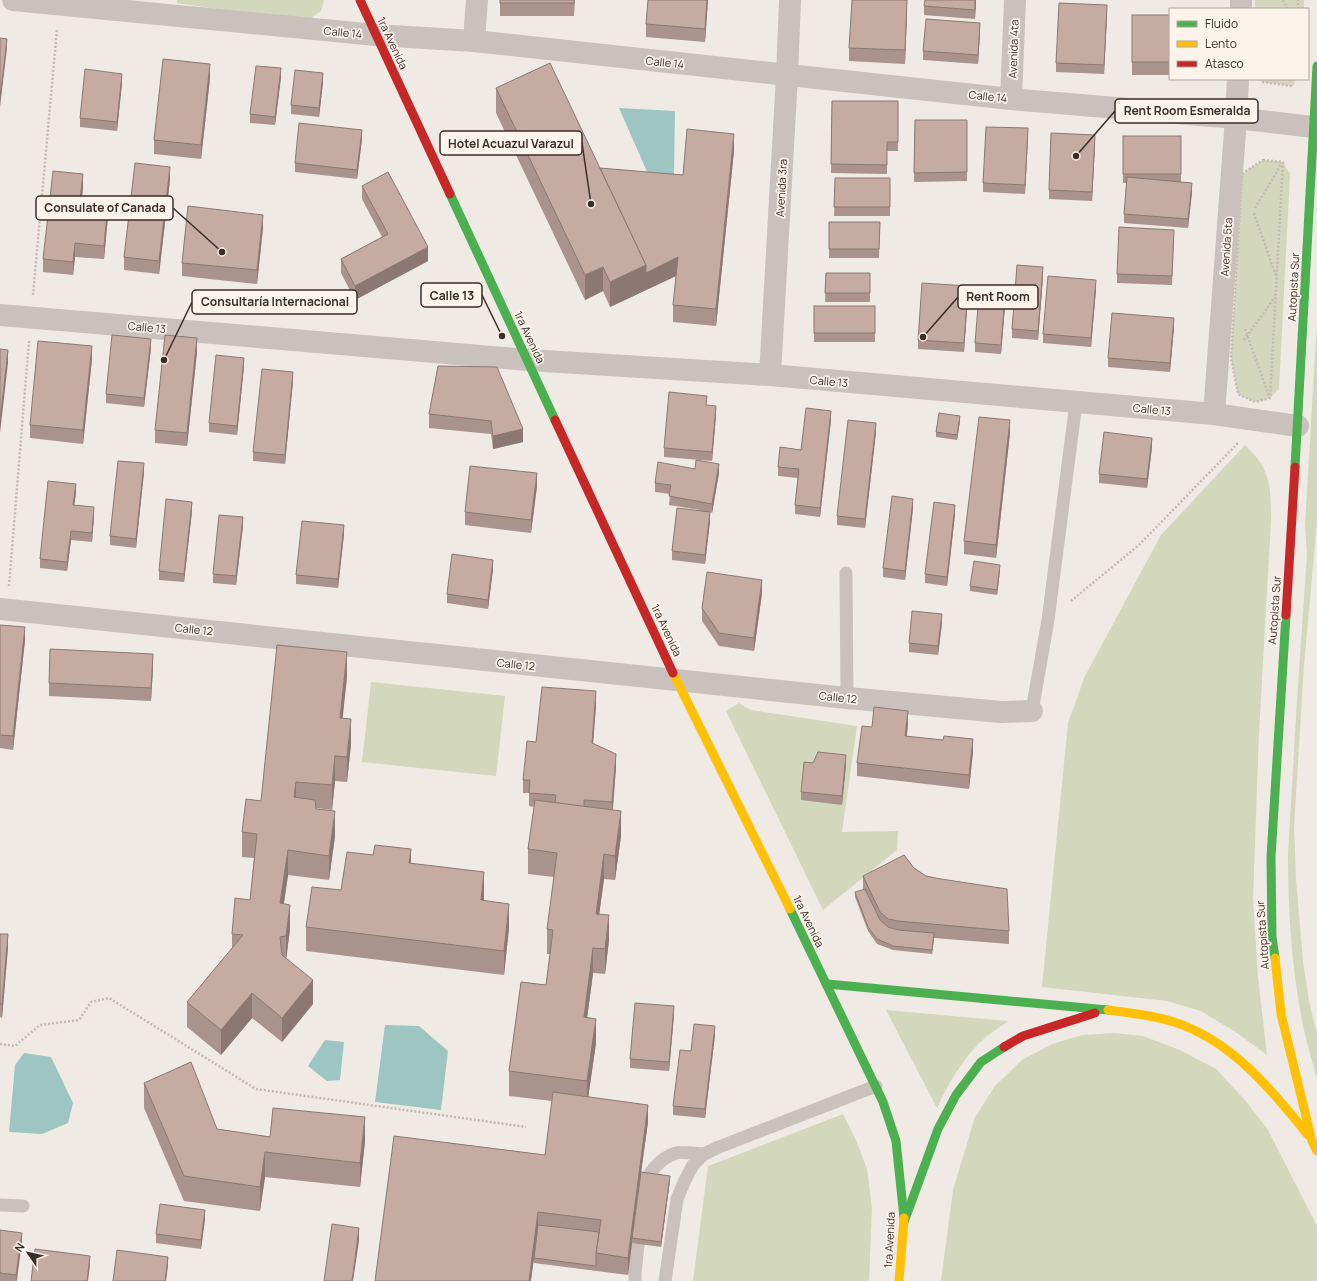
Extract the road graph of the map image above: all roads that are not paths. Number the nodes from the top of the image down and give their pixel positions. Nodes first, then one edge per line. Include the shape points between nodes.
1 (13, 0) edge
2 (360, 0) edge
3 (477, 0) edge
4 (790, 0) edge
5 (1015, 0) edge
6 (376, 35) junction
7 (474, 41) junction
8 (1317, 66) edge
9 (787, 76) junction
10 (1238, 80) edge
11 (1011, 99) junction
12 (1236, 118) junction
13 (1315, 129) edge
14 (0, 315) edge
15 (528, 360) junction
16 (770, 375) junction
17 (1076, 403) junction
18 (1214, 414) junction
19 (1298, 426) junction
20 (846, 573) dead end
21 (0, 608) edge
22 (677, 681) junction
23 (847, 698) junction
24 (1032, 711) joint
25 (827, 984) junction
26 (1107, 1010) junction
27 (876, 1086) junction
28 (1312, 1141) junction
29 (1317, 1151) edge
30 (704, 1154) junction
31 (0, 1205) edge
32 (23, 1206) dead end
33 (904, 1222) junction
34 (635, 1281) edge
35 (665, 1281) edge
36 (899, 1281) edge

1 - 6 street, Calle 14
2 - 6 main road, 1ra Avenida
3 - 7 street
4 - 9 street, Avenida 3ra
5 - 11 street, Avenida 4ta
6 - 7 street, Calle 14
6 - 15 main road, 1ra Avenida
7 - 9 street, Calle 14
8 - 13 main road, Autopista Sur
9 - 11 street, Calle 14
9 - 16 street, Avenida 3ra
10 - 12 street, Avenida 5ta
11 - 12 street, Calle 14
12 - 13 street, Calle 14
12 - 18 street, Avenida 5ta
13 - 19 main road, Autopista Sur
14 - 15 street, Calle 13
15 - 16 street, Calle 13
15 - 22 main road, 1ra Avenida
16 - 17 street, Calle 13
17 - 18 street, Calle 13
17 - 24 lane via 1048,620
18 - 19 street, Calle 13
19 - 28 main road, Autopista Sur via 1271,857 1272,937 1281,1014
20 - 23 lane
21 - 22 street, Calle 12
22 - 23 street, Calle 12
22 - 25 main road, 1ra Avenida
23 - 24 street, Calle 12 via 1001,712
25 - 26 main road
25 - 27 main road, 1ra Avenida
26 - 28 main road via 1158,1017 1181,1024 1210,1038 1228,1050 1253,1074 1287,1109
26 - 33 main road via 1024,1036 981,1062 956,1095 938,1129
27 - 30 lane
27 - 33 main road, 1ra Avenida via 896,1141
28 - 29 main road, Autopista Sur
30 - 34 lane via 676,1153 662,1160 649,1175 644,1187
30 - 35 lane via 693,1165 678,1199
31 - 32 lane
33 - 36 main road, 1ra Avenida

